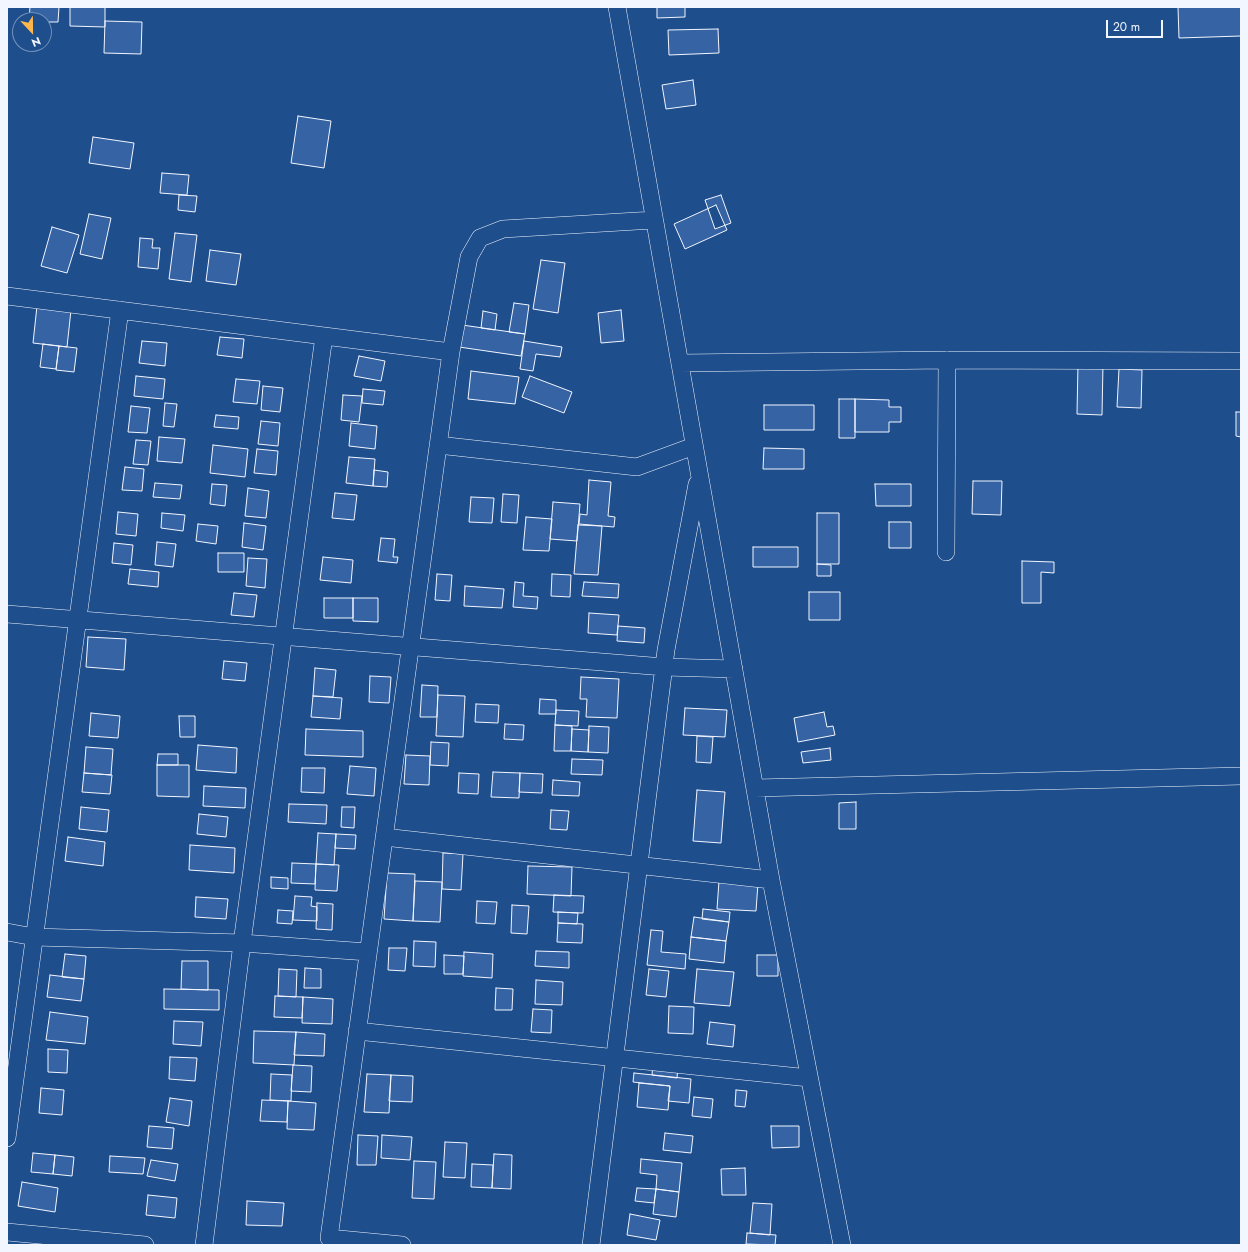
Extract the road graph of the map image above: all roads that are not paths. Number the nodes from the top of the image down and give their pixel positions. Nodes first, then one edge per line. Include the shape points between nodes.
1 (617, 7) edge
2 (654, 220) junction
3 (7, 296) edge
4 (120, 310) junction
5 (324, 336) junction
6 (451, 352) junction
7 (947, 360) junction
8 (1241, 361) edge
9 (680, 363) junction
10 (438, 445) junction
11 (694, 446) junction
12 (699, 472) junction
13 (946, 552) dead end
14 (7, 614) edge
15 (77, 620) junction
16 (284, 636) junction
17 (410, 647) junction
18 (664, 667) junction
19 (734, 669) junction
20 (1241, 776) edge
21 (754, 788) junction
22 (384, 837) junction
23 (639, 865) junction
24 (771, 880) junction
25 (7, 932) edge
26 (34, 937) junction
27 (242, 943) junction
28 (368, 952) junction
29 (357, 1031) junction
30 (615, 1058) junction
31 (809, 1078) junction
32 (7, 1138) edge
33 (7, 1232) edge
34 (329, 1242) edge
35 (144, 1245) edge
36 (204, 1245) edge
37 (402, 1245) edge
38 (591, 1245) edge
39 (842, 1245) edge

1 - 2 street
2 - 6 street via 502,229 480,238 469,257
2 - 9 street
3 - 4 street
4 - 5 street
4 - 15 street
5 - 6 street
5 - 16 street
6 - 10 street
7 - 8 street
7 - 9 street
7 - 13 street
9 - 11 street
10 - 11 street via 637,467
10 - 17 street
11 - 12 street
12 - 18 street
12 - 19 street
14 - 15 street
15 - 16 street
15 - 26 street
16 - 17 street
16 - 27 street
17 - 18 street
17 - 22 street
18 - 19 street
18 - 23 street
19 - 21 street
20 - 21 street
21 - 24 street
22 - 23 street
22 - 28 street
23 - 24 street
23 - 30 street
24 - 31 street
25 - 26 street
26 - 27 street
26 - 32 street
27 - 28 street
27 - 36 street
28 - 29 street
29 - 30 street
29 - 34 street
30 - 31 street
30 - 38 street
31 - 39 street
33 - 35 street
34 - 37 street

